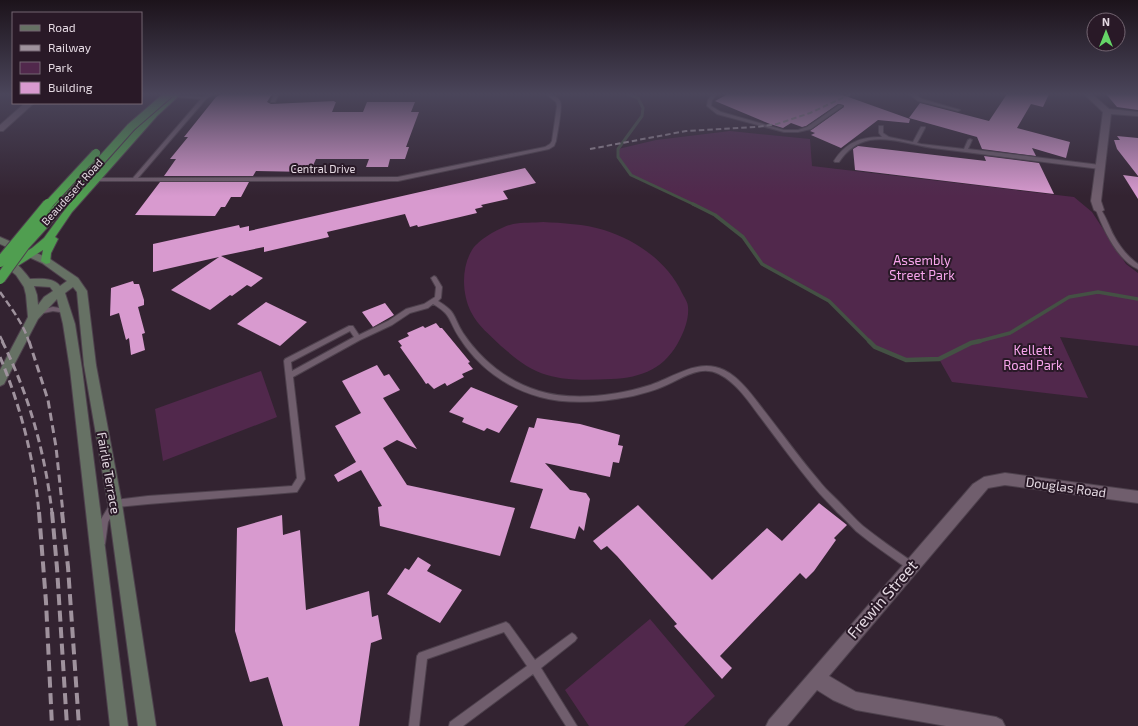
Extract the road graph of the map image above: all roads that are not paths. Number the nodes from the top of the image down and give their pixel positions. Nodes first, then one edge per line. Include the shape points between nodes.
1 (881, 127) dead end
2 (120, 128) edge
3 (130, 128) edge
4 (142, 128) edge
5 (178, 128) edge
6 (556, 128) edge
7 (773, 128) edge
8 (810, 128) edge
9 (924, 128) dead end
10 (1105, 128) edge
11 (886, 138) junction
12 (970, 140) dead end
13 (914, 144) junction
14 (1008, 150) dead end
15 (965, 151) junction
16 (1006, 156) junction
17 (837, 161) dead end
18 (1100, 167) junction
19 (134, 179) junction
20 (96, 180) junction
21 (1099, 210) joint
22 (54, 232) junction
23 (0, 240) edge
24 (27, 252) junction
25 (0, 257) edge
26 (46, 261) junction
27 (0, 262) edge
28 (12, 265) junction
29 (1138, 267) edge
30 (434, 278) dead end
31 (0, 279) edge
32 (74, 281) junction
33 (26, 283) junction
34 (59, 292) junction
35 (432, 301) junction
36 (66, 311) junction
37 (36, 314) junction
38 (358, 338) junction
39 (290, 376) junction
40 (0, 381) edge
41 (994, 480) joint
42 (1138, 497) edge
43 (115, 504) junction
44 (99, 560) junction
45 (911, 566) junction
46 (572, 638) dead end
47 (534, 667) junction
48 (816, 677) junction
49 (119, 726) edge
50 (148, 726) edge
51 (414, 726) edge
52 (454, 726) edge
53 (572, 726) edge
54 (775, 726) edge
55 (996, 726) edge

1 - 11 lane via 881,133
2 - 27 highway, Beaudesert Road, bridge via 36,217
3 - 31 highway, Beaudesert Road, bridge via 24,246
4 - 20 highway
5 - 19 lane
6 - 19 lane, Central Drive via 554,141 547,148 398,179
7 - 8 lane via 784,131
9 - 13 lane
10 - 18 street
11 - 13 lane
11 - 17 lane via 863,140 852,144 842,152
12 - 15 lane
13 - 15 lane
14 - 16 lane
15 - 16 lane
16 - 18 lane
18 - 21 street via 1096,201
19 - 20 lane, Central Drive
20 - 22 highway via 69,210
20 - 24 highway via 86,184
21 - 29 lane via 1121,251
22 - 24 highway via 44,244
22 - 26 highway via 55,236 46,253
23 - 24 street, Fairlie Terrace
24 - 26 street, Fairlie Terrace
24 - 28 highway
25 - 28 street
26 - 32 street, Fairlie Terrace
28 - 33 street via 22,274
30 - 35 lane via 439,287 438,298
32 - 34 street
32 - 43 street, Fairlie Terrace via 82,291 90,364
33 - 34 street via 48,282
33 - 37 street via 32,292 31,310
34 - 36 street, Fairlie Terrace
34 - 37 street
35 - 38 lane
35 - 45 lane via 448,312 480,360 505,380 540,395 577,400 631,394 659,385 686,371 713,369 727,375 741,387 818,486 859,528
36 - 37 lane via 53,309
36 - 44 street, Fairlie Terrace via 76,368
37 - 40 street
38 - 39 lane
38 - 39 lane via 351,328 287,361
39 - 43 lane via 301,479 294,489
41 - 42 street, Douglas Road via 1005,479
41 - 45 street, Frewin Street via 978,488
43 - 44 lane via 104,521
43 - 50 street, Fairlie Terrace
44 - 49 street, Fairlie Terrace
45 - 48 street, Frewin Street
46 - 47 lane
47 - 51 lane via 506,627 422,656
47 - 52 lane
47 - 53 lane
48 - 54 street, Frewin Street
48 - 55 street via 840,695 856,701

